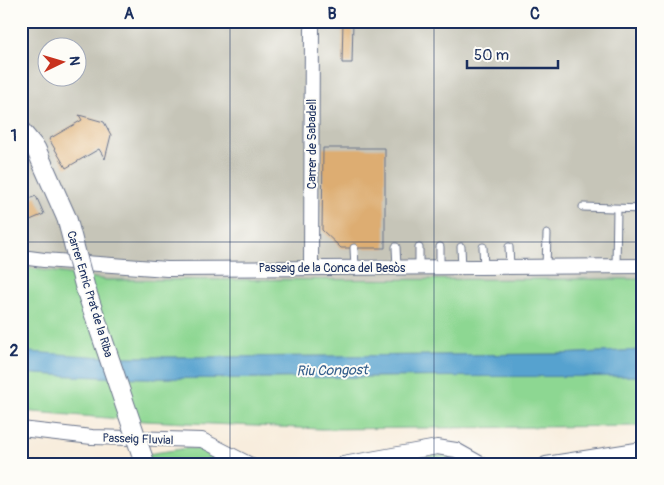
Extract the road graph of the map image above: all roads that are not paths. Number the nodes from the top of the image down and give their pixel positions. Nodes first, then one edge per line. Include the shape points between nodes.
1 (312, 21) edge
2 (22, 132) edge
3 (582, 207) dead end
4 (617, 209) junction
5 (643, 209) edge
6 (547, 234) dead end
7 (396, 247) dead end
8 (440, 247) dead end
9 (461, 247) dead end
10 (483, 247) dead end
11 (510, 247) dead end
12 (354, 248) dead end
13 (418, 248) dead end
14 (21, 257) edge
15 (510, 266) junction
16 (643, 266) edge
17 (355, 267) junction
18 (397, 267) junction
19 (419, 267) junction
20 (440, 267) junction
21 (462, 267) junction
22 (484, 267) junction
23 (546, 267) junction
24 (616, 267) junction
25 (311, 268) junction
26 (21, 429) edge
27 (643, 449) edge
28 (145, 464) edge
29 (249, 464) edge
30 (343, 464) edge
31 (481, 464) edge
32 (546, 464) edge

1 - 25 street, Carrer de Sabadell
2 - 28 street, Carrer Enric Prat de la Riba, bridge via 36,149 67,219 86,287
3 - 4 lane
4 - 5 lane
4 - 24 lane
6 - 23 lane
7 - 18 lane
8 - 20 lane
9 - 21 lane
10 - 22 lane
11 - 15 lane
12 - 17 lane
13 - 19 lane
14 - 25 street, Passeig de la Conca del Besòs via 167,269
15 - 22 street, Passeig de la Conca del Besòs
15 - 23 street, Passeig de la Conca del Besòs
16 - 24 street, Passeig de la Conca del Besòs
17 - 18 street, Passeig de la Conca del Besòs
17 - 25 street, Passeig de la Conca del Besòs
18 - 19 street, Passeig de la Conca del Besòs
19 - 20 street, Passeig de la Conca del Besòs
20 - 21 street, Passeig de la Conca del Besòs
21 - 22 street, Passeig de la Conca del Besòs
23 - 24 street, Passeig de la Conca del Besòs
26 - 29 street, Passeig Fluvial via 92,437 202,440
27 - 32 street
30 - 31 street via 437,447 456,450

